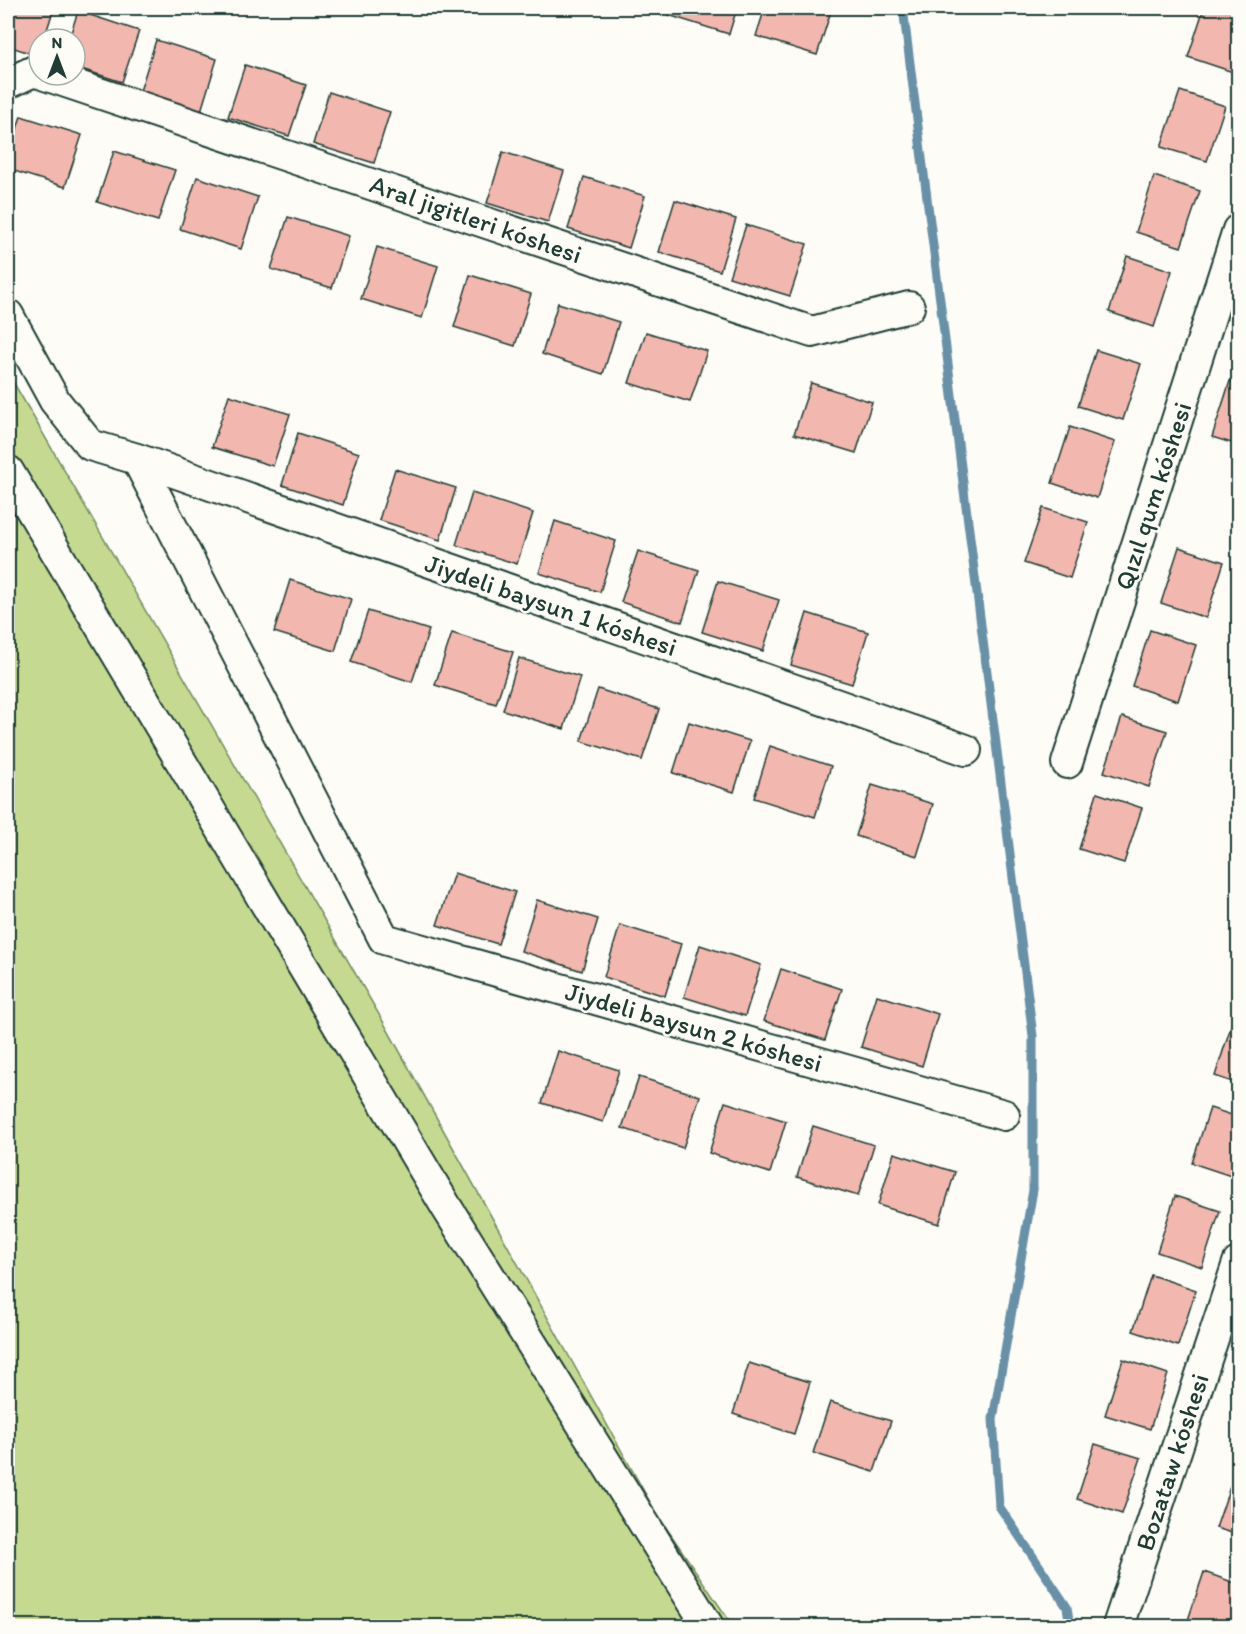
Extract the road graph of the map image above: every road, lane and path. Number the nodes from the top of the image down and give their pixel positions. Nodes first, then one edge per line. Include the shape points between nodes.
1 (67, 87) edge
2 (1239, 230) edge
3 (909, 307) dead end
4 (8, 315) edge
5 (137, 459) junction
6 (8, 471) edge
7 (966, 750) dead end
8 (1067, 763) dead end
9 (1004, 1115) dead end
10 (1239, 1263) edge
11 (708, 1626) edge
12 (1118, 1626) edge

1 - 3 street, Aral jigitleri kóshesi via 812,332
2 - 8 street, Qızıl qum kóshesi
4 - 5 street, Jiydeli baysun 1 kóshesi via 55,401 90,445
5 - 7 street, Jiydeli baysun 1 kóshesi
5 - 9 street, Jiydeli baysun 2 kóshesi via 384,939
6 - 11 street via 447,1208
10 - 12 street, Bozataw kóshesi

